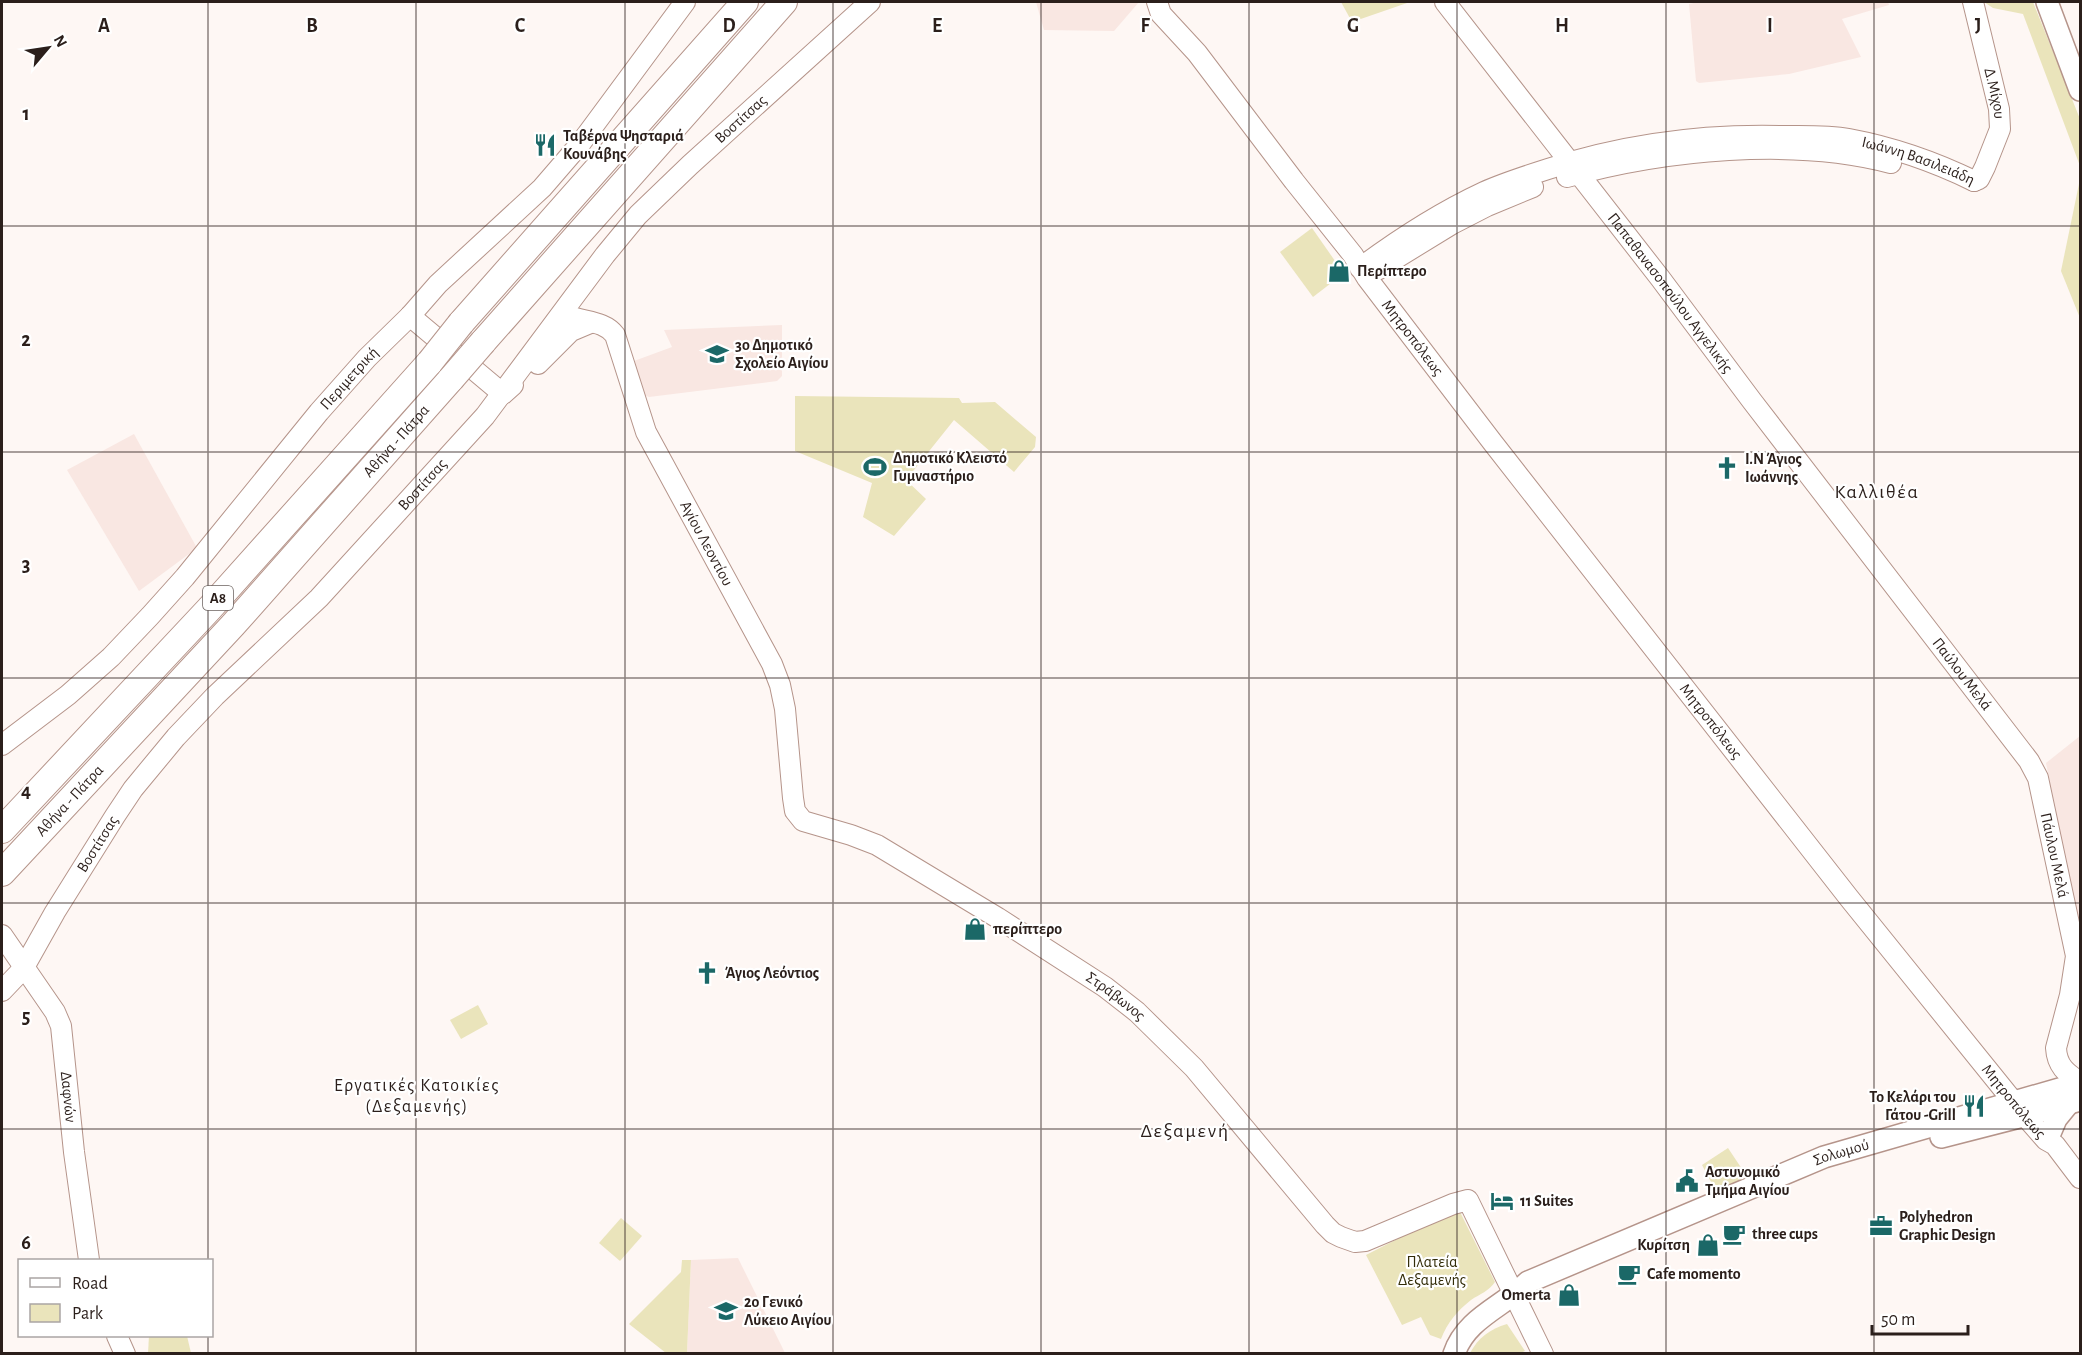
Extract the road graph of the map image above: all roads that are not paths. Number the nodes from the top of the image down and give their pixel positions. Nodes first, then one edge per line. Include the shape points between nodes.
1 (685, 2) edge
2 (745, 2) edge
3 (784, 2) edge
4 (870, 2) edge
5 (1445, 2) edge
6 (1973, 2) edge
7 (2047, 2) edge
8 (1157, 3) edge
9 (2080, 90) edge
10 (1573, 168) junction
11 (1974, 181) joint
12 (1364, 267) junction
13 (563, 313) junction
14 (410, 316) junction
15 (590, 323) junction
16 (503, 394) junction
17 (1895, 585) joint
18 (2, 745) edge
19 (2029, 761) joint
20 (795, 811) joint
21 (2, 830) edge
22 (2, 873) edge
23 (6, 942) edge
24 (23, 969) junction
25 (2, 991) edge
26 (2080, 1083) edge
27 (2075, 1101) edge
28 (2024, 1107) junction
29 (2052, 1139) junction
30 (2080, 1178) edge
31 (89, 1259) edge
32 (1515, 1295) junction
33 (118, 1337) edge
34 (125, 1353) edge
35 (1454, 1353) edge
36 (1543, 1353) edge

1 - 14 street, Περιμετρική via 580,144 542,188
2 - 21 highway, Αθήνα - Πάτρα / Α8, bridge via 210,608
3 - 22 highway, Αθήνα - Πάτρα / Α8, bridge via 233,625
4 - 13 street, Βοστίτσας via 638,215
5 - 10 street, Παπαθανασοπούλου Αγγελικής
6 - 11 street, Δ.Μίχου via 2000,109 2000,129 1985,167
7 - 9 main road
8 - 12 street, Μητροπόλεως via 1161,14 1197,53 1293,181
10 - 11 street, Ιωάννη Βασιλειάδη via 1630,147 1694,137 1818,136 1901,152
10 - 12 street, Ιωάννη Βασιλειάδη
10 - 17 street, Παπαθανασοπούλου Αγγελικής
12 - 28 street, Μητροπόλεως via 1425,336 1496,434
13 - 15 street, Αγίου Λεοντίου
13 - 16 street, Βοστίτσας
14 - 16 street
14 - 18 street, Περιμετρική via 319,412 185,577 111,657
15 - 16 street via 571,331
15 - 20 street, Αγίου Λεοντίου via 607,326 616,337 646,432 776,674 785,709
16 - 24 street, Βοστίτσας via 319,598 176,737 115,816
17 - 19 street, Παύλου Μελά
19 - 26 street, Πάυλου Μελά via 2038,778 2076,956 2057,1057 2063,1070
20 - 32 street, Στράβωνος via 802,821 877,845 998,918 1137,1012 1194,1068 1333,1233 1355,1242 1365,1241 1468,1200
23 - 24 street, Δαφνών
24 - 25 street, Βοστίτσας
24 - 31 street, Δαφνών via 55,1012 62,1031
26 - 28 main road, Σολωμού
27 - 28 main road, Σολωμού
27 - 29 main road via 2056,1119
28 - 29 street, Μητροπόλεως via 2046,1140
28 - 32 main road, Σολωμού via 1832,1166 1533,1295
29 - 30 street, Μητροπόλεως
32 - 35 main road, Σολωμού via 1472,1324
32 - 36 street
33 - 34 street

